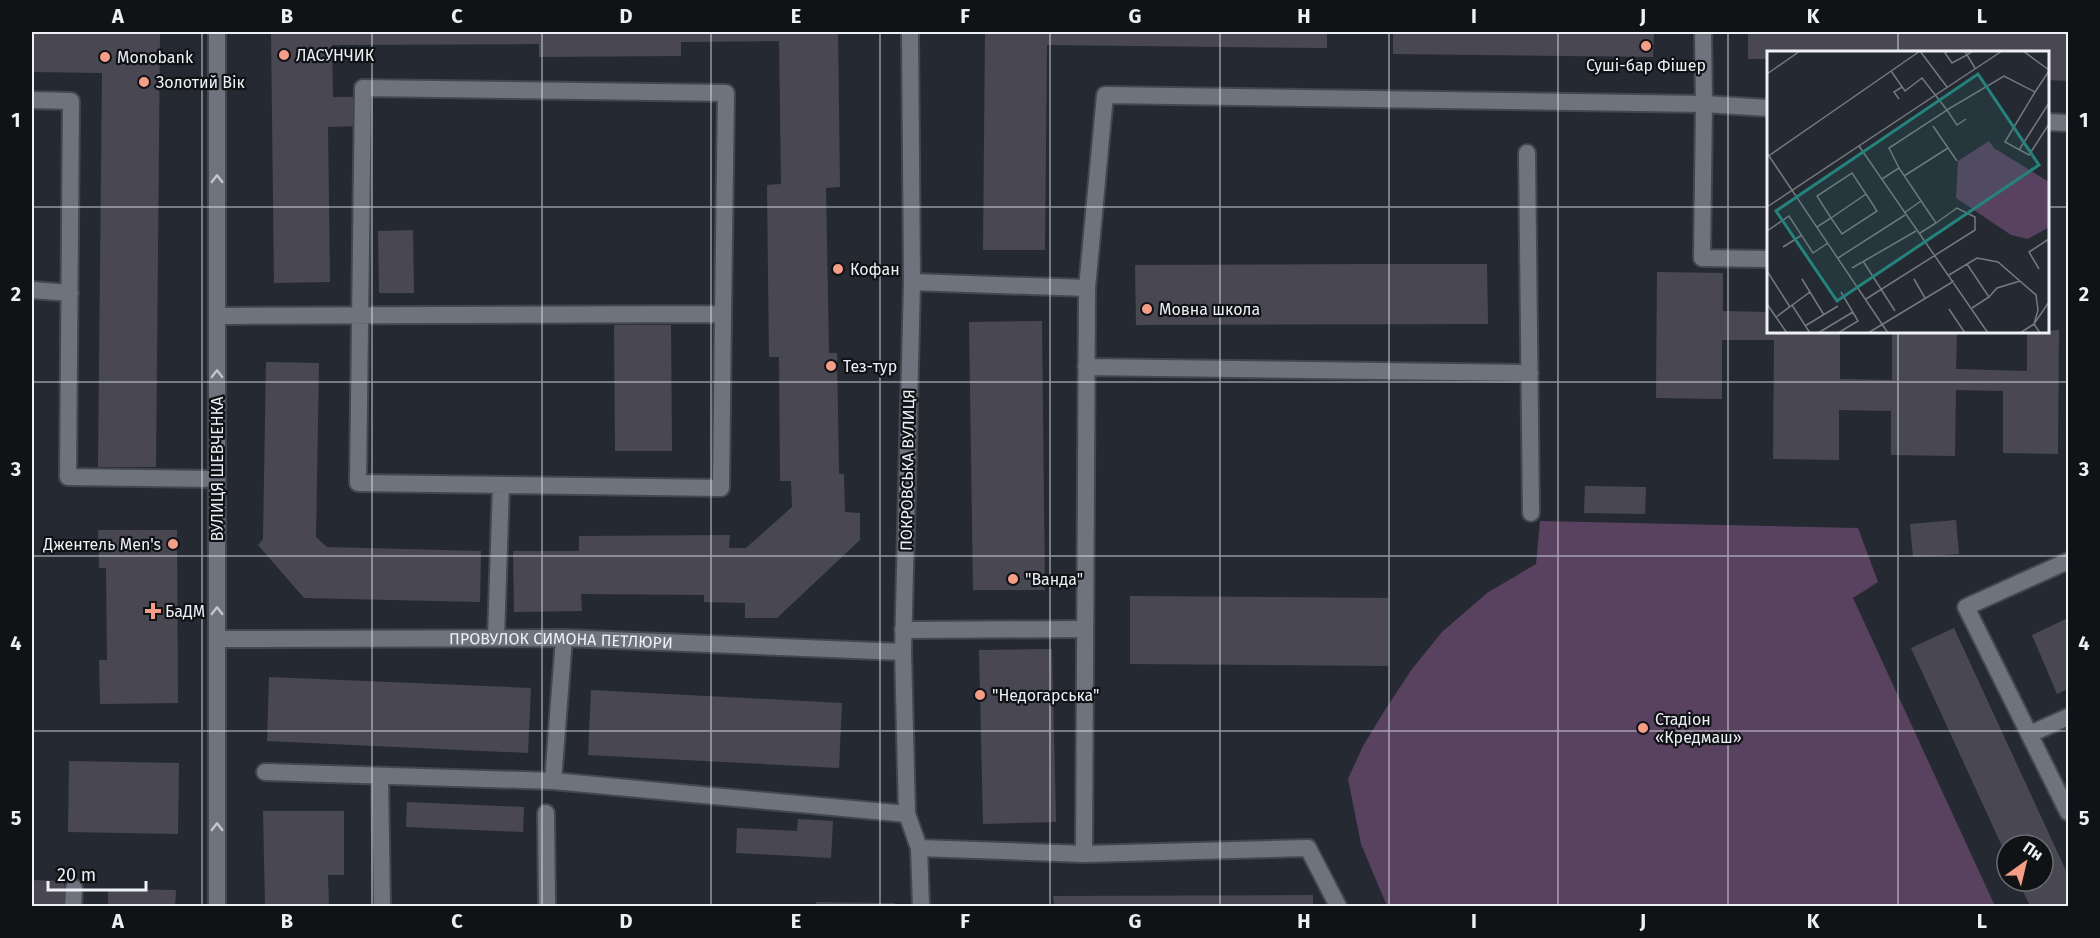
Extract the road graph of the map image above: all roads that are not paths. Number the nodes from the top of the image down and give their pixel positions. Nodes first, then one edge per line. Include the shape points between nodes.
1 (217, 32) edge
2 (910, 32) edge
3 (1703, 32) edge
4 (32, 100) edge
5 (1704, 104) junction
6 (1767, 108) edge
7 (2049, 122) edge
8 (2068, 123) edge
9 (1527, 153) dead end
10 (1767, 259) edge
11 (912, 282) junction
12 (1087, 288) junction
13 (32, 290) edge
14 (70, 293) junction
15 (723, 314) junction
16 (361, 315) junction
17 (217, 316) junction
18 (1086, 367) junction
19 (1530, 373) junction
20 (217, 478) junction
21 (501, 485) junction
22 (1532, 513) dead end
23 (2068, 561) edge
24 (1085, 629) junction
25 (903, 630) junction
26 (496, 638) junction
27 (564, 638) junction
28 (217, 639) junction
29 (903, 652) junction
30 (2068, 717) edge
31 (2030, 734) junction
32 (265, 772) dead end
33 (380, 777) junction
34 (553, 781) junction
35 (2068, 812) edge
36 (546, 813) dead end
37 (907, 814) junction
38 (919, 848) junction
39 (1084, 854) junction
40 (74, 888) dead end
41 (73, 906) edge
42 (217, 906) edge
43 (382, 906) edge
44 (548, 906) edge
45 (921, 906) edge
46 (1338, 906) edge

17 -> 1 street, ВУЛИЦЯ ШЕВЧЕНКА
2 - 11 street, ПОКРОВСЬКА ВУЛИЦЯ
3 - 5 street
4 - 14 street via 71,100
5 - 6 street
5 - 10 street via 1702,258
5 - 12 street via 1105,95
7 - 8 street
9 - 19 street
11 - 12 street
11 - 25 street, ПОКРОВСЬКА ВУЛИЦЯ
12 - 18 street
13 - 14 street
14 - 20 street via 68,477
15 - 16 street
15 - 16 street via 726,93 363,88
15 - 21 street via 721,488
16 - 17 street
16 - 21 street via 358,483
20 -> 17 street, ВУЛИЦЯ ШЕВЧЕНКА
18 - 19 street
18 - 24 street
19 - 22 street
28 -> 20 street, ВУЛИЦЯ ШЕВЧЕНКА
21 - 26 street
23 - 31 street via 1966,607
24 - 25 street
24 - 39 street
25 - 29 street, ПОКРОВСЬКА ВУЛИЦЯ
26 - 27 street, ПРОВУЛОК СИМОНА ПЕТЛЮРИ
26 - 28 street, ПРОВУЛОК СИМОНА ПЕТЛЮРИ
27 - 29 street, ПРОВУЛОК СИМОНА ПЕТЛЮРИ
27 - 34 street
42 -> 28 street, ВУЛИЦЯ ШЕВЧЕНКА
29 - 37 street, ПОКРОВСЬКА ВУЛИЦЯ
30 - 31 street
31 - 35 street
32 - 33 street
33 - 34 street
33 - 43 street
34 - 37 street
36 - 44 street
37 - 38 street, ПОКРОВСЬКА ВУЛИЦЯ
38 - 39 street
38 - 45 street, ПОКРОВСЬКА ВУЛИЦЯ
39 - 46 street via 1308,848
40 - 41 street

